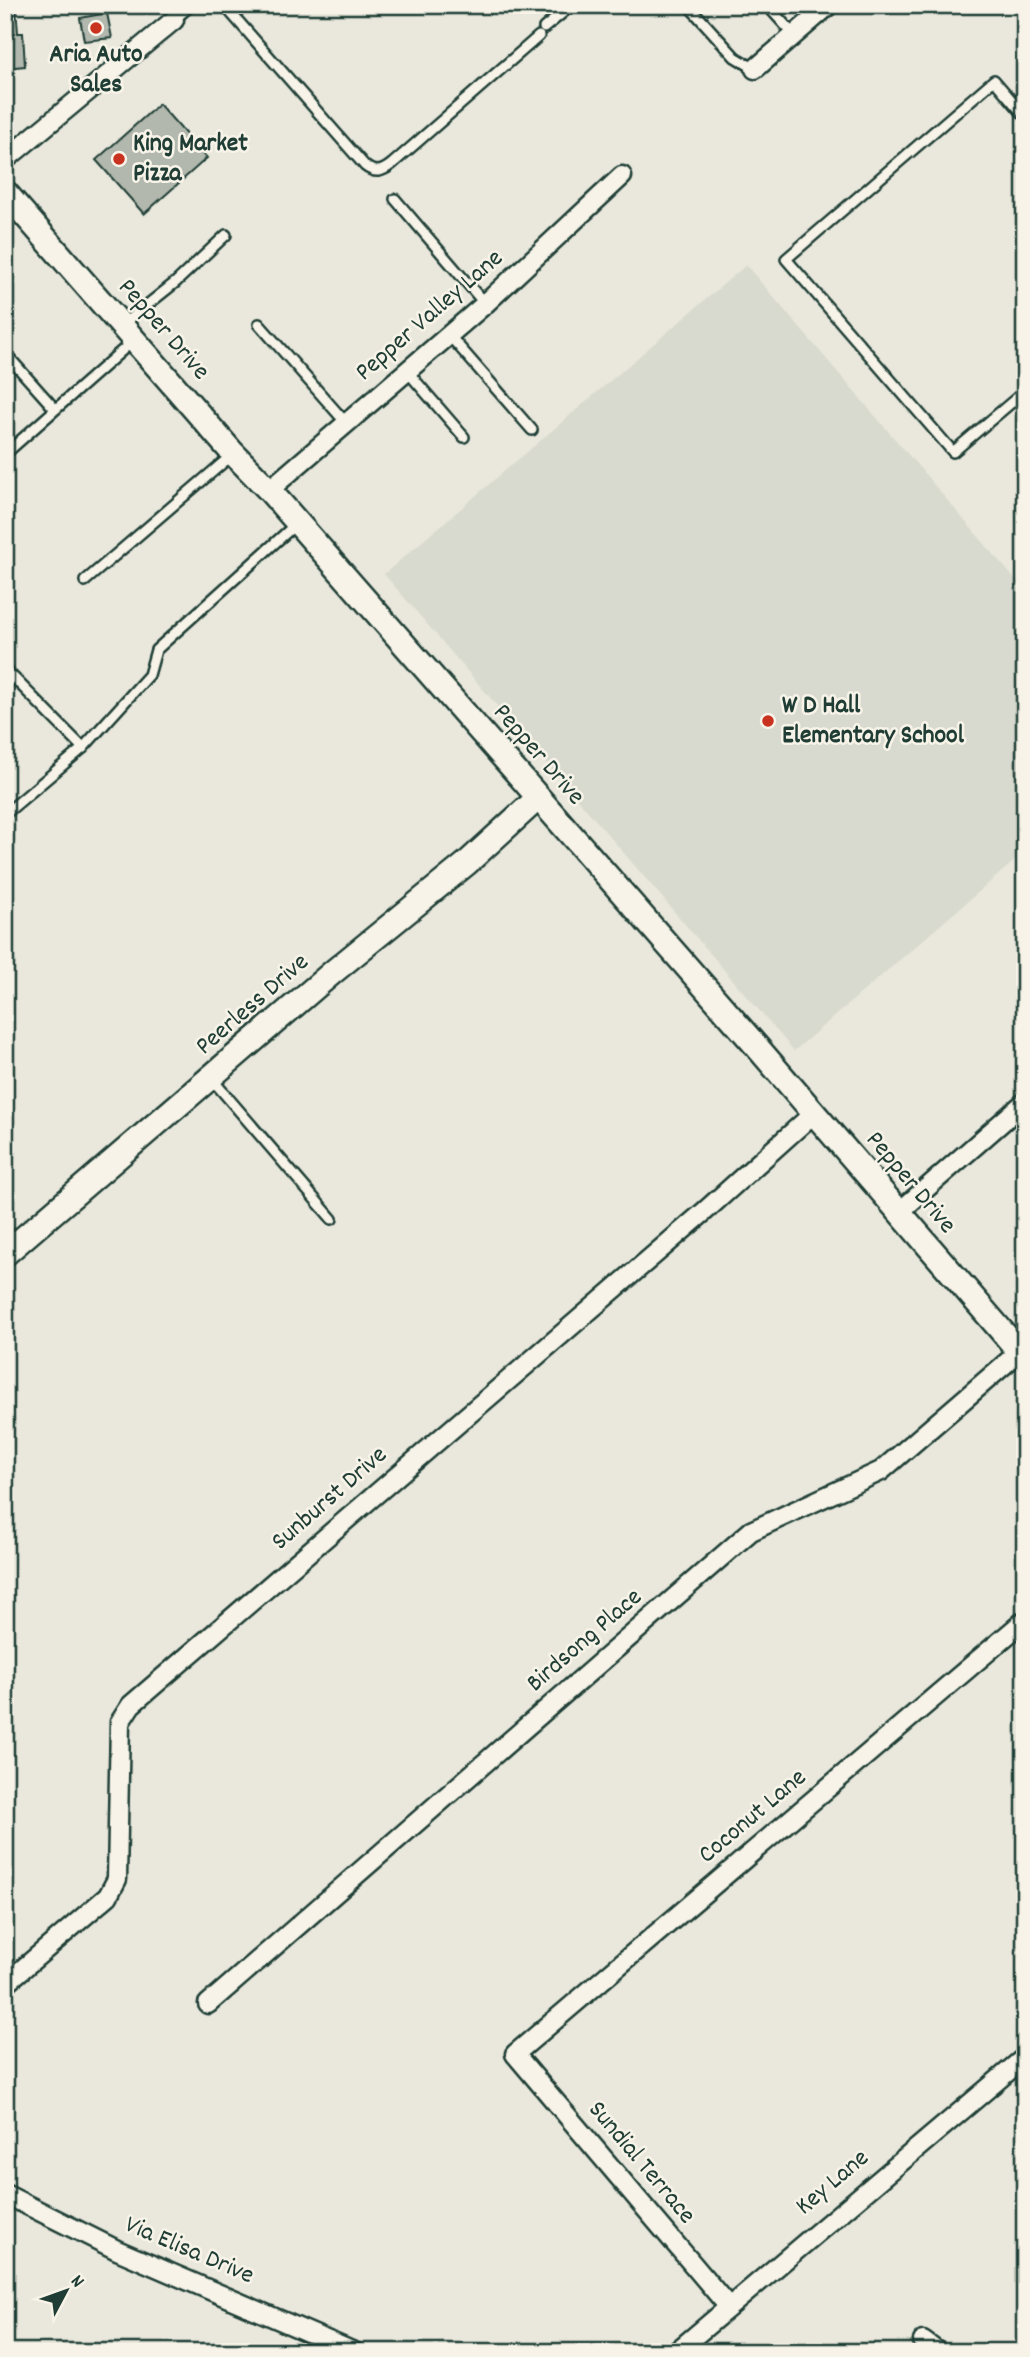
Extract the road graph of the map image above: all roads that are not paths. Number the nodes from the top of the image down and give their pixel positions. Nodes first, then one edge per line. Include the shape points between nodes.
1 (191, 5) edge
2 (224, 5) edge
3 (572, 5) edge
4 (688, 5) edge
5 (767, 5) edge
6 (829, 5) edge
7 (174, 20) joint
8 (794, 35) junction
9 (755, 69) joint
10 (1025, 116) edge
11 (5, 160) edge
12 (622, 176) dead end
13 (6, 194) edge
14 (395, 199) dead end
15 (226, 235) dead end
16 (485, 304) junction
17 (259, 324) dead end
18 (129, 332) junction
19 (449, 335) junction
20 (5, 353) edge
21 (407, 371) junction
22 (1025, 391) edge
23 (55, 409) junction
24 (346, 424) junction
25 (532, 430) dead end
26 (464, 437) dead end
27 (5, 454) edge
28 (233, 454) junction
29 (269, 490) junction
30 (297, 523) junction
31 (85, 581) dead end
32 (5, 669) edge
33 (83, 748) junction
34 (538, 798) junction
35 (5, 814) edge
36 (211, 1079) junction
37 (1025, 1102) edge
38 (813, 1114) junction
39 (898, 1213) junction
40 (332, 1219) dead end
41 (5, 1254) edge
42 (1022, 1355) edge
43 (1025, 1619) edge
44 (5, 1984) edge
45 (208, 2004) dead end
46 (515, 2054) joint
47 (1025, 2057) edge
48 (5, 2194) edge
49 (728, 2306) junction
50 (354, 2352) edge
51 (676, 2352) edge

1 - 7 lane
2 - 3 lane via 365,166 377,172 392,164
4 - 9 lane via 735,57
5 - 8 lane
6 - 8 street
7 - 11 street
8 - 9 street
10 - 22 lane via 994,80 786,259 953,452
12 - 16 street, Pepper Valley Lane
13 - 18 street, Pepper Drive
14 - 16 lane
15 - 18 lane
16 - 19 street, Pepper Valley Lane
17 - 24 lane
18 - 23 lane
18 - 28 street, Pepper Drive
19 - 21 street, Pepper Valley Lane
19 - 25 lane
20 - 23 lane
21 - 24 street, Pepper Valley Lane
21 - 26 lane
23 - 27 lane
24 - 29 street, Pepper Valley Lane
28 - 29 street, Pepper Drive
28 - 31 lane
29 - 30 street, Pepper Drive
30 - 33 lane via 156,650 149,675
30 - 34 street, Pepper Drive
32 - 33 lane
33 - 35 lane
34 - 36 street, Peerless Drive
34 - 38 street, Pepper Drive
36 - 40 lane
36 - 41 street, Peerless Drive
37 - 39 street
38 - 39 street, Pepper Drive
38 - 44 street, Sunburst Drive via 131,1705 120,1722 117,1879 108,1896
39 - 42 street, Pepper Drive
42 - 45 street, Birdsong Place via 881,1471 751,1531
43 - 46 street, Coconut Lane
46 - 49 street, Sundial Terrace
47 - 49 street, Key Lane
48 - 50 street, Via Elisa Drive via 117,2250
49 - 51 street, Key Lane

